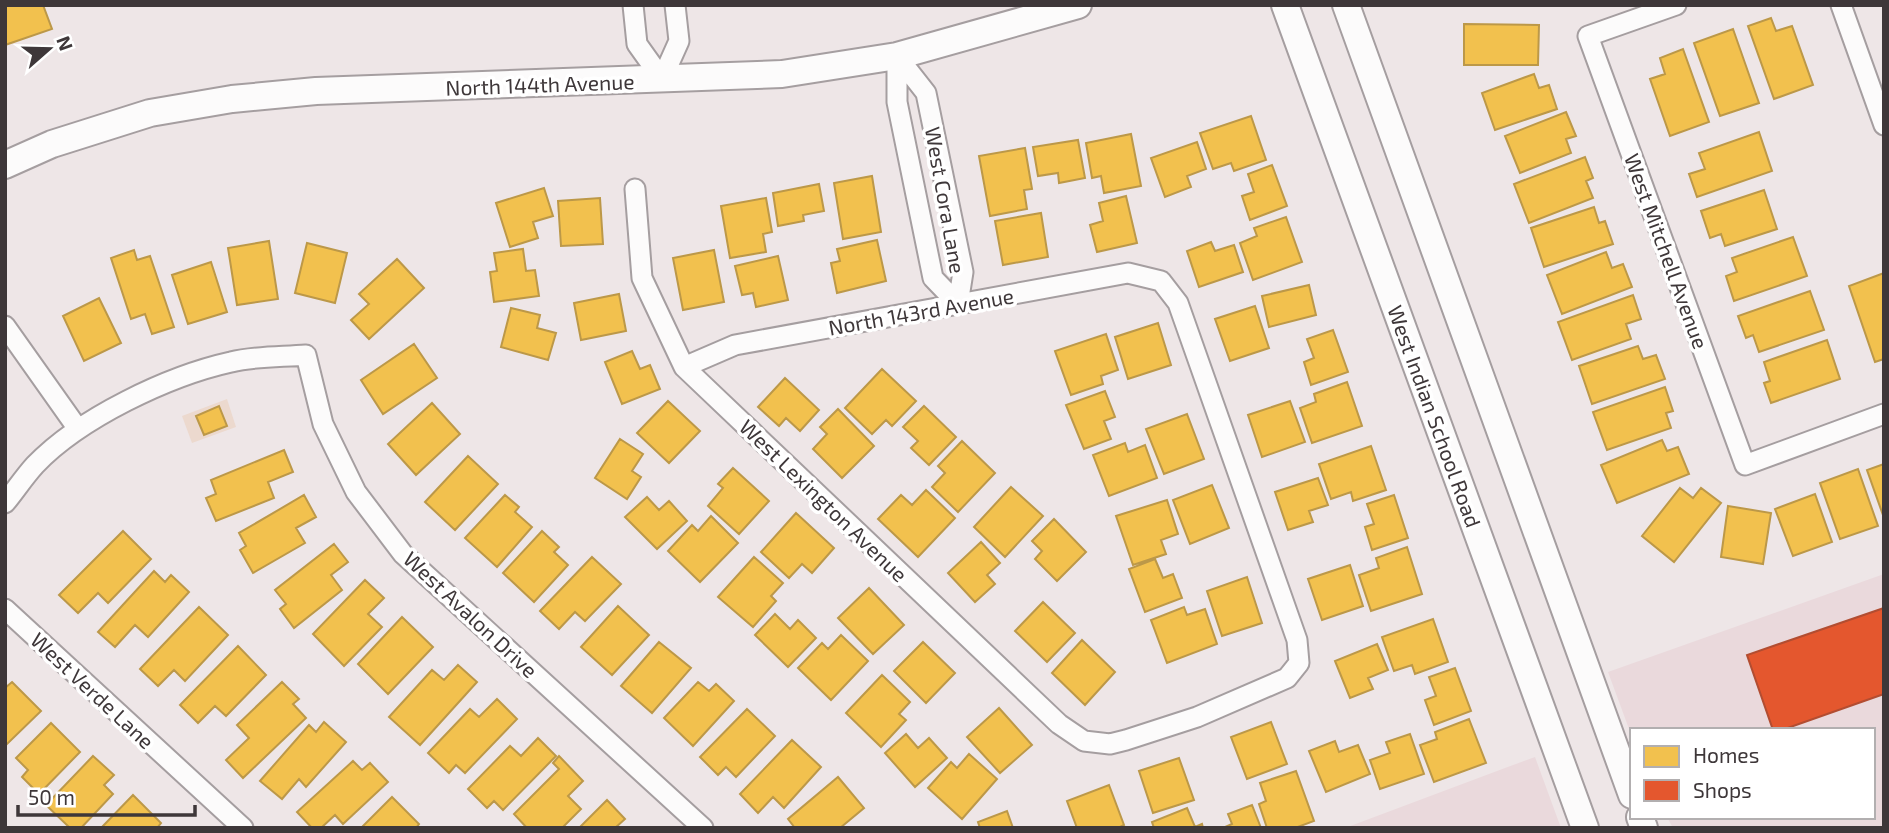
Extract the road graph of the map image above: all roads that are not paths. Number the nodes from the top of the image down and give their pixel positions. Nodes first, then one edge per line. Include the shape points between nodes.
1 (633, 5) edge
2 (676, 5) edge
3 (1078, 5) edge
4 (1285, 5) edge
5 (1346, 5) edge
6 (1676, 5) edge
7 (1841, 5) edge
8 (897, 56) junction
9 (662, 79) junction
10 (1884, 125) edge
11 (5, 165) edge
12 (635, 188) dead end
13 (958, 304) junction
14 (5, 326) edge
15 (684, 367) junction
16 (1884, 414) edge
17 (78, 429) junction
18 (5, 503) edge
19 (5, 610) edge
20 (1110, 744) joint
21 (1630, 789) edge
22 (243, 828) edge
23 (703, 828) edge
24 (1585, 828) edge

1 - 9 street via 637,44
2 - 9 street via 679,41
3 - 8 main road, North 144th Avenue
4 - 24 main road, West Indian School Road
5 - 21 main road
6 - 16 street, West Mitchell Avenue via 1588,36 1745,465
7 - 10 street
8 - 9 main road, North 144th Avenue via 782,74
8 - 13 street, West Cora Lane via 897,102 933,278
8 - 13 street, West Cora Lane via 926,93 963,272
9 - 11 main road, North 144th Avenue via 316,91 232,99 150,114 52,144
12 - 15 street, West Lexington Avenue via 642,278
13 - 15 street, North 143rd Avenue via 735,345
13 - 20 street, North 143rd Avenue via 1128,273 1161,281 1178,303 1297,639 1299,663 1287,678 1197,716
14 - 17 street
15 - 20 street, West Lexington Avenue via 1059,724 1084,741
17 - 18 street via 35,465
17 - 23 street, West Avalon Drive via 162,384 232,361 306,355 323,424 356,492 403,554
19 - 22 street, West Verde Lane

